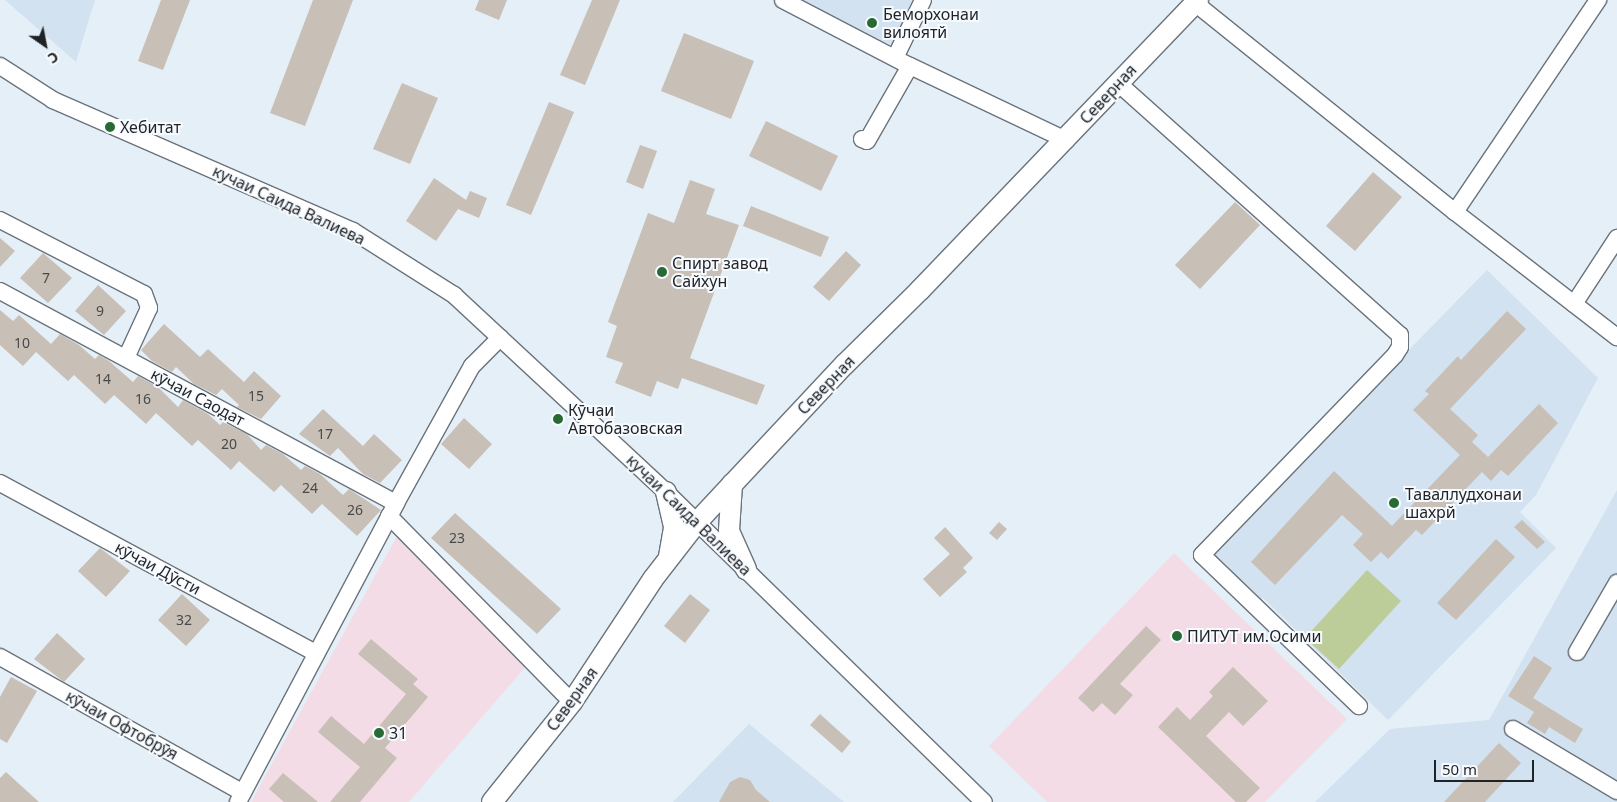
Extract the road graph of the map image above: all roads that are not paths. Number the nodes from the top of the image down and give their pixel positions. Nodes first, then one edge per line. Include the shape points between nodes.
1 (783, 0) edge
2 (923, 0) edge
3 (1598, 0) edge
4 (1197, 2) edge
5 (903, 62) junction
6 (0, 66) edge
7 (1118, 83) junction
8 (862, 139) dead end
9 (1066, 140) junction
10 (1455, 212) junction
11 (0, 220) edge
12 (1617, 238) edge
13 (0, 291) edge
14 (1574, 304) junction
15 (1617, 337) edge
16 (500, 338) junction
17 (126, 358) junction
18 (0, 483) edge
19 (732, 484) junction
20 (666, 492) junction
21 (393, 509) junction
22 (697, 522) junction
23 (668, 558) junction
24 (746, 570) junction
25 (1617, 583) edge
26 (1577, 652) dead end
27 (316, 653) junction
28 (0, 657) edge
29 (572, 702) junction
30 (1359, 706) dead end
31 (1513, 729) dead end
32 (1617, 791) edge
33 (241, 798) edge
34 (492, 802) edge
35 (984, 802) edge

1 - 5 street
2 - 5 street
3 - 10 street
4 - 7 main road, Северная
4 - 10 street
5 - 8 street via 867,142
5 - 9 street
6 - 16 street, кучаи Саида Валиева via 53,100 353,231 454,295
7 - 9 main road, Северная
7 - 30 street via 1400,335 1400,347 1395,355 1202,555
9 - 19 main road, Северная
10 - 14 street
11 - 17 street via 144,294 149,308
12 - 14 street
13 - 17 street, кӯчаи Саодат
14 - 15 street
16 - 20 street, кучаи Саида Валиева
16 - 21 street via 472,366
17 - 21 street, кӯчаи Саодат
18 - 27 street, кӯчаи Дӯсти
19 - 22 main road, Северная
19 - 24 main road via 729,532
20 - 22 street, кучаи Саида Валиева
20 - 23 main road via 674,528
21 - 27 street
21 - 29 street, кӯчаи Саодат
22 - 23 main road, Северная
22 - 24 street, кучаи Саида Валиева
23 - 29 main road, Северная
24 - 35 street, кучаи Саида Валиева
25 - 26 street
27 - 33 street
28 - 33 street, кӯчаи Офтобрӯя
29 - 34 main road, Северная
31 - 32 street

